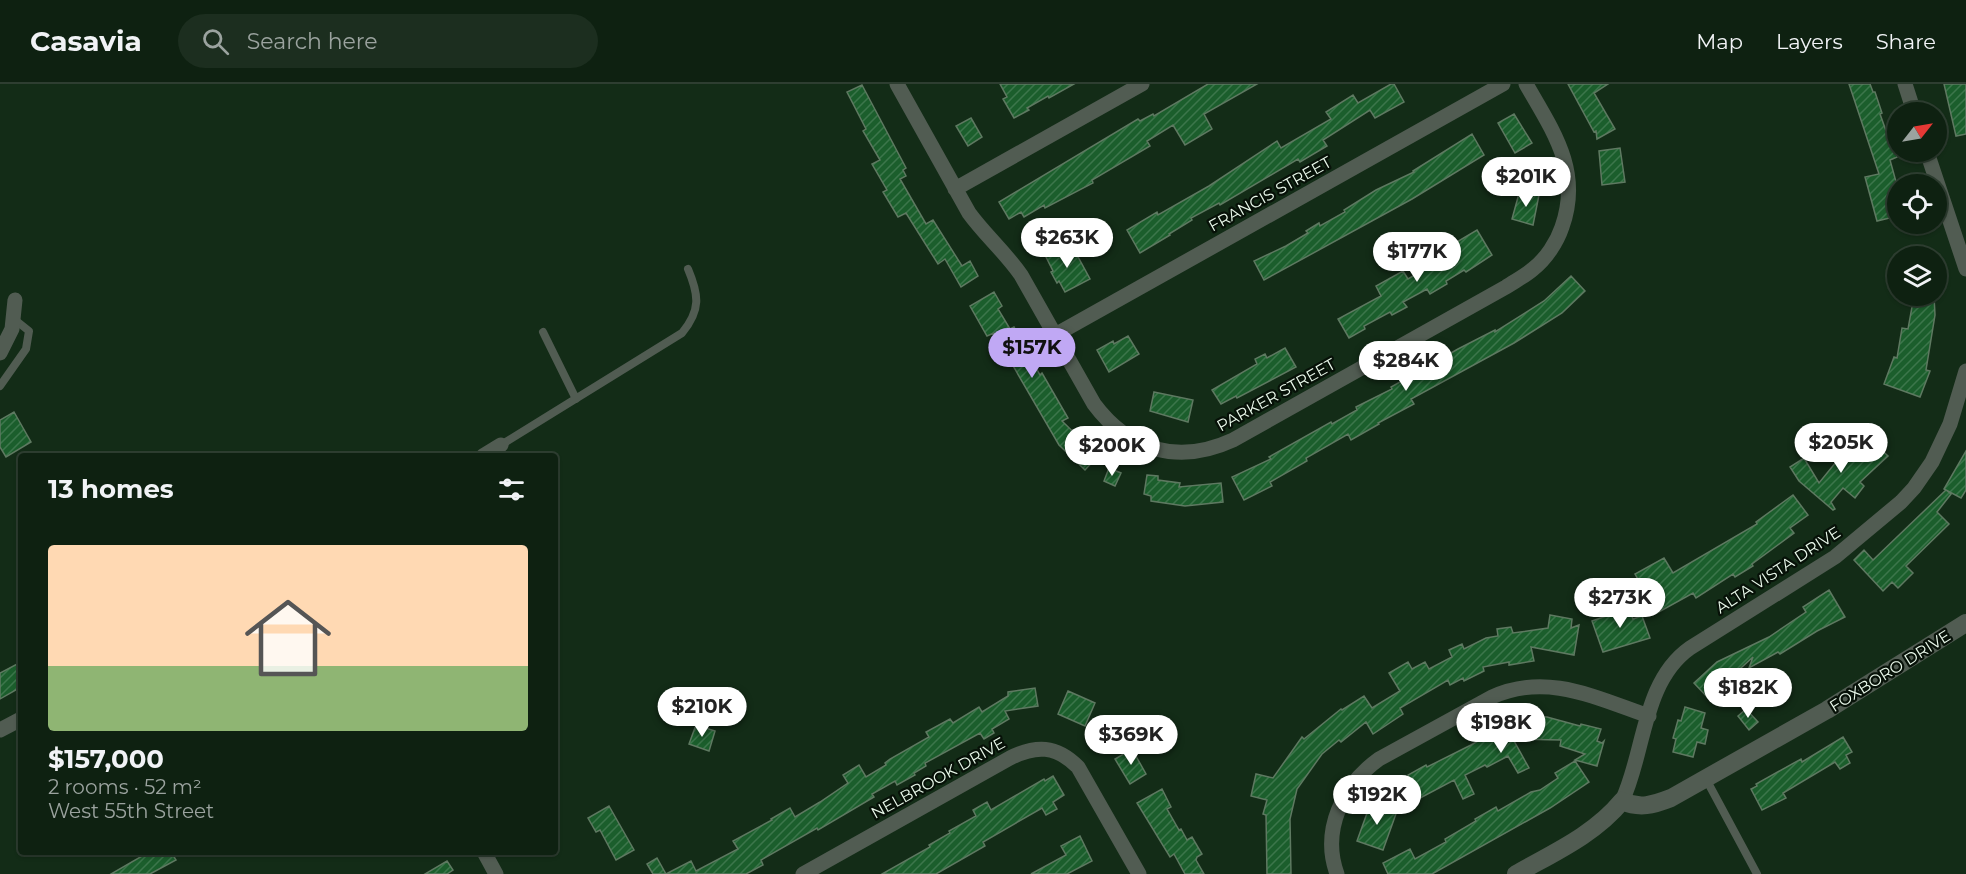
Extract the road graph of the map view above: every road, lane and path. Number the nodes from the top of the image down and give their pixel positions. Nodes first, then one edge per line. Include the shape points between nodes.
1 (897, 84) edge
2 (1142, 84) edge
3 (1503, 84) edge
4 (1526, 84) edge
5 (1905, 84) edge
6 (1911, 102) edge
7 (1930, 162) edge
8 (955, 189) junction
9 (688, 268) dead end
10 (1966, 269) edge
11 (15, 300) dead end
12 (13, 319) junction
13 (543, 332) dead end
14 (1055, 335) junction
15 (0, 353) edge
16 (1966, 371) edge
17 (0, 386) edge
18 (576, 399) junction
19 (501, 445) joint
20 (488, 453) edge
21 (1966, 623) edge
22 (1649, 716) junction
23 (18, 721) edge
24 (0, 730) edge
25 (1706, 779) junction
26 (1622, 801) junction
27 (486, 855) edge
28 (496, 874) edge
29 (803, 874) edge
30 (1139, 874) edge
31 (1337, 874) edge
32 (1516, 874) edge
33 (1757, 874) edge

1 - 8 street, PARKER STREET
2 - 8 street
3 - 14 street, FRANCIS STREET
4 - 14 street, PARKER STREET via 1555,134 1569,180 1565,219 1555,243 1533,269 1506,287 1233,440 1199,452 1169,452 1139,443 1105,419
5 - 6 street
7 - 10 street
8 - 14 street, PARKER STREET via 978,226 1016,267
9 - 18 lane via 697,299 696,309 682,333
11 - 12 street
12 - 15 street
12 - 17 lane via 28,331 26,349
13 - 18 lane
16 - 22 street, ALTA VISTA DRIVE via 1950,424 1914,488 1827,563 1684,652 1661,683
18 - 19 lane
19 - 20 street
21 - 25 street, FOXBORO DRIVE via 1827,710
22 - 26 street, ALTA VISTA DRIVE
22 - 31 street via 1572,690 1547,686 1508,690 1492,698 1362,772 1336,816 1332,846
23 - 24 street
25 - 26 street, FOXBORO DRIVE via 1657,804 1632,806
25 - 33 lane
26 - 32 street via 1609,817 1582,836
27 - 28 street
29 - 30 street, NELBROOK DRIVE via 1010,758 1046,749 1069,758 1078,767

